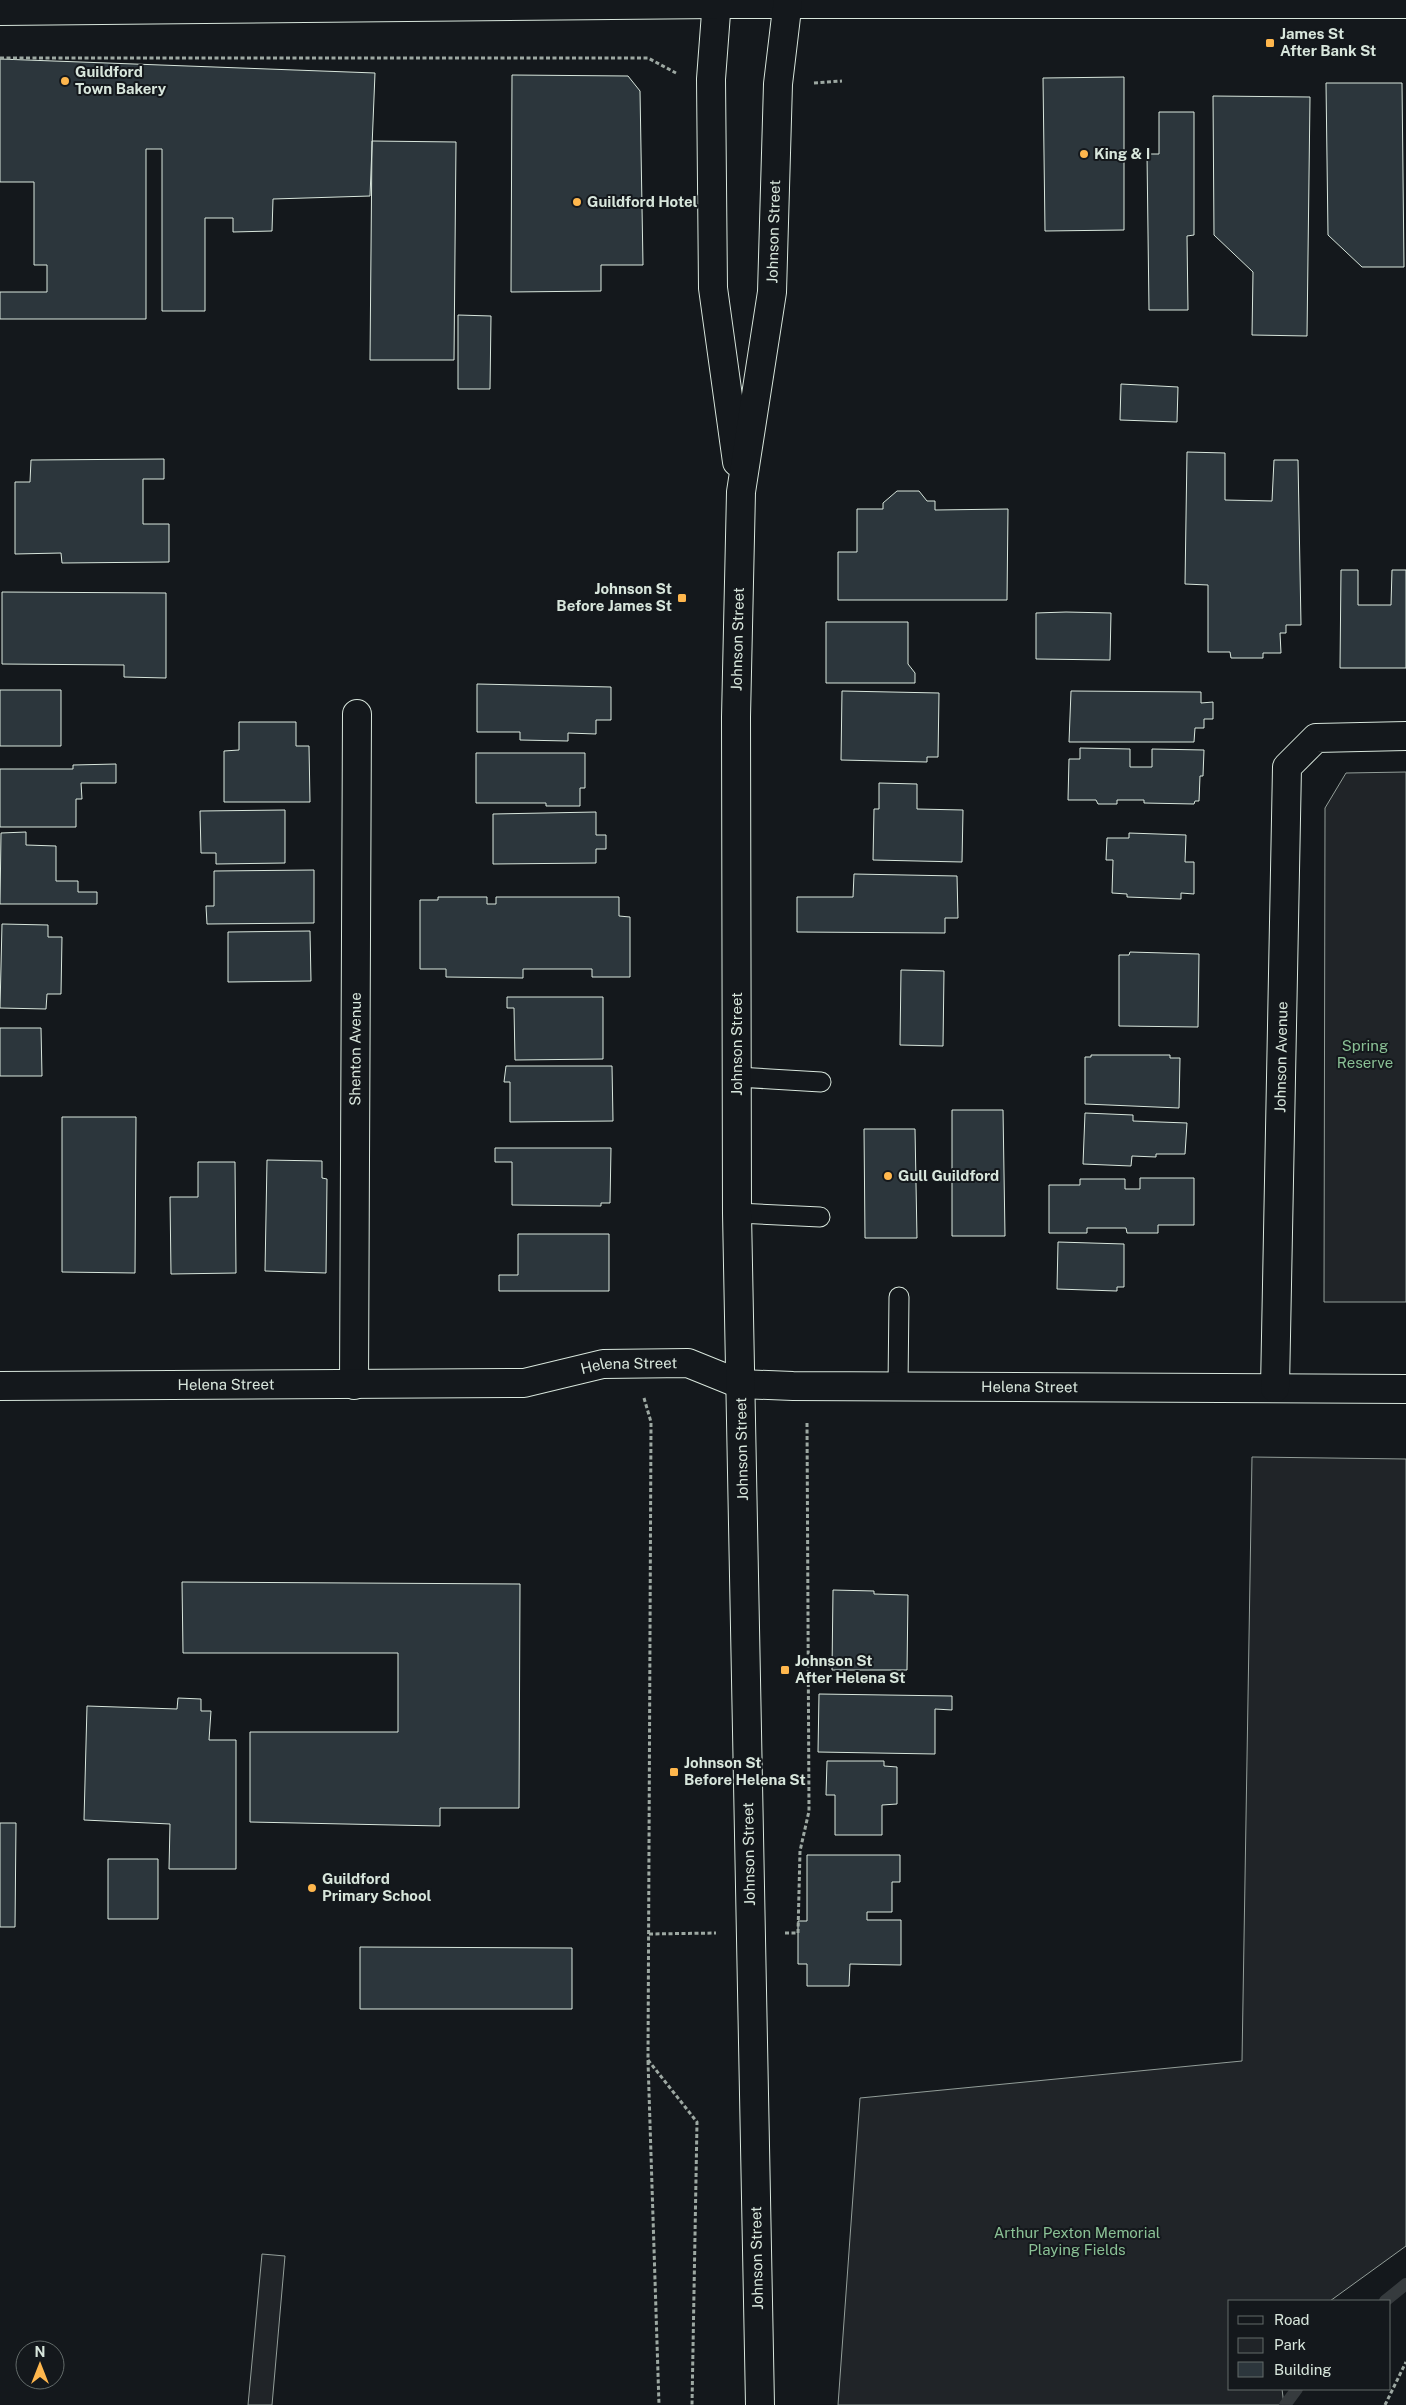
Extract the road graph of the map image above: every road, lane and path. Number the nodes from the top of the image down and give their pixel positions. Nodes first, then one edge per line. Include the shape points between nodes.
1 (717, 2) edge
2 (788, 2) edge
3 (1406, 4) edge
4 (0, 11) edge
5 (0, 58) edge
6 (676, 73) dead end
7 (742, 492) junction
8 (358, 714) dead end
9 (1406, 736) edge
10 (737, 1077) junction
11 (821, 1082) dead end
12 (737, 1214) junction
13 (820, 1218) dead end
14 (899, 1297) dead end
15 (633, 1364) junction
16 (740, 1384) junction
17 (354, 1385) junction
18 (0, 1386) edge
19 (813, 1386) junction
20 (898, 1386) junction
21 (1275, 1388) junction
22 (1406, 1389) edge
23 (798, 1933) dead end
24 (648, 2060) junction
25 (1406, 2362) edge
26 (659, 2405) edge
27 (692, 2405) edge
28 (760, 2405) edge
29 (1385, 2405) edge

1 - 2 main road
1 - 4 main road
1 - 7 main road, Johnson Street via 711,79 713,288
2 - 3 main road
2 - 7 main road, Johnson Street via 778,84 772,292
5 - 6 path via 648,58
7 - 10 main road, Johnson Street via 736,717
8 - 17 main road, Shenton Avenue
9 - 21 main road, Johnson Avenue via 1316,738 1287,767
10 - 11 lane
10 - 12 main road, Johnson Street
12 - 13 lane
12 - 16 main road, Johnson Street
14 - 20 lane
15 - 16 main road, Helena Street via 688,1364
15 - 17 main road, Helena Street via 603,1364 524,1383
15 - 24 path via 651,1422
16 - 19 main road, Helena Street
16 - 28 main road, Johnson Street
17 - 18 main road, Helena Street
19 - 20 main road, Helena Street
19 - 23 path via 807,1422 809,1811 800,1851
20 - 21 main road, Helena Street
21 - 22 main road, Helena Street
24 - 26 path
24 - 27 path via 697,2122
25 - 29 path

